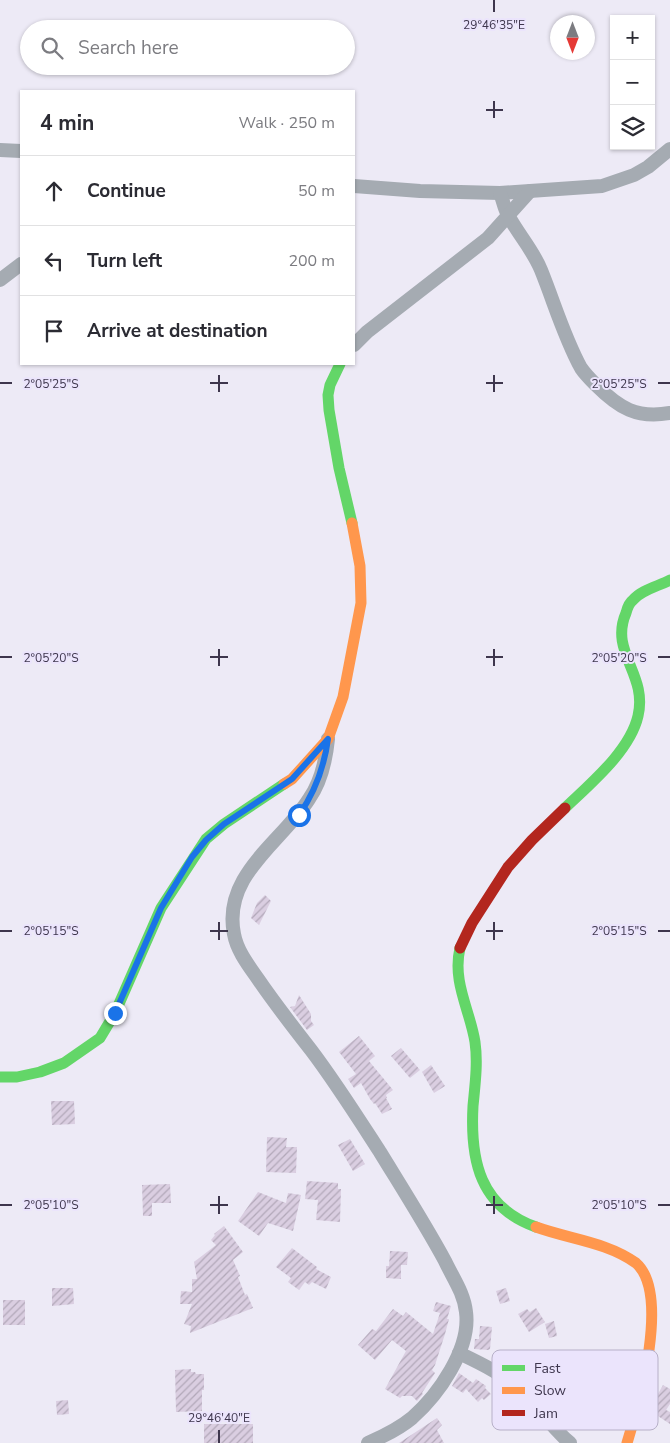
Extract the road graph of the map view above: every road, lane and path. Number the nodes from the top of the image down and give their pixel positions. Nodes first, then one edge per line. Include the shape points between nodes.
1 (0, 150) edge
2 (670, 150) edge
3 (20, 151) edge
4 (355, 186) edge
5 (530, 191) junction
6 (500, 193) junction
7 (508, 214) junction
8 (20, 265) edge
9 (0, 280) edge
10 (355, 345) edge
11 (340, 365) edge
12 (670, 413) edge
13 (670, 580) edge
14 (328, 739) junction
15 (0, 1077) edge
16 (653, 1350) edge
17 (459, 1353) junction
18 (492, 1371) edge
19 (556, 1430) edge
20 (631, 1430) edge
21 (368, 1443) edge
22 (570, 1443) edge
23 (627, 1443) edge

1 - 3 street
2 - 5 street via 648,167 618,182
4 - 6 street
5 - 6 street
5 - 7 street
6 - 7 street
7 - 10 street via 488,238 367,332
7 - 12 street via 540,268 582,370 629,411 643,415
8 - 9 street
11 - 14 street via 330,385 329,410 357,542 361,603 343,697
13 - 16 street via 632,601 622,619 622,643 638,681 640,696 639,715 630,736 572,803 512,862 468,931 461,945 458,963 459,987 476,1052 473,1149 485,1187 510,1215 530,1225 612,1250 645,1269 654,1286 657,1302
14 - 15 street via 292,779 224,824 192,857 161,908 115,1013 100,1038 64,1063 40,1072
14 - 17 street via 326,758 311,797 242,882 234,908 234,937 247,964 279,1011 345,1098 434,1241 459,1288 466,1312 465,1334
17 - 18 street
17 - 21 street via 427,1403 410,1419
19 - 22 street
20 - 23 street

